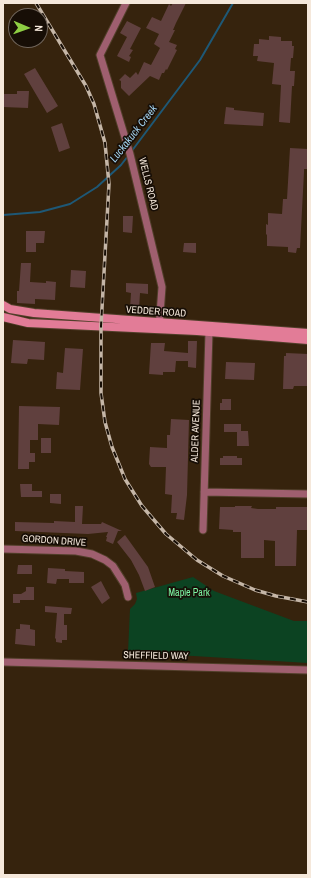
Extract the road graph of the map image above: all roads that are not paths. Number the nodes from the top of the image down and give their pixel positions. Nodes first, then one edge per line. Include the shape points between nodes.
1 (126, 3) edge
2 (3, 305) edge
3 (3, 317) edge
4 (160, 326) junction
5 (209, 332) junction
6 (308, 333) edge
7 (308, 340) edge
8 (204, 492) junction
9 (308, 494) edge
10 (203, 530) dead end
11 (3, 549) edge
12 (128, 597) dead end
13 (3, 662) edge
14 (308, 670) edge

1 - 4 street, WELLS ROAD via 100,55 130,154 162,287
2 - 4 main road, VEDDER ROAD via 10,309 34,313
3 - 4 main road, VEDDER ROAD via 28,323
4 - 5 main road, VEDDER ROAD
4 - 6 main road, VEDDER ROAD
5 - 7 main road, VEDDER ROAD
5 - 8 street, ALDER AVENUE
8 - 9 street
8 - 10 street, ALDER AVENUE
11 - 12 street, GORDON DRIVE via 76,551 92,554 113,566 125,585
13 - 14 street, SHEFFIELD WAY

